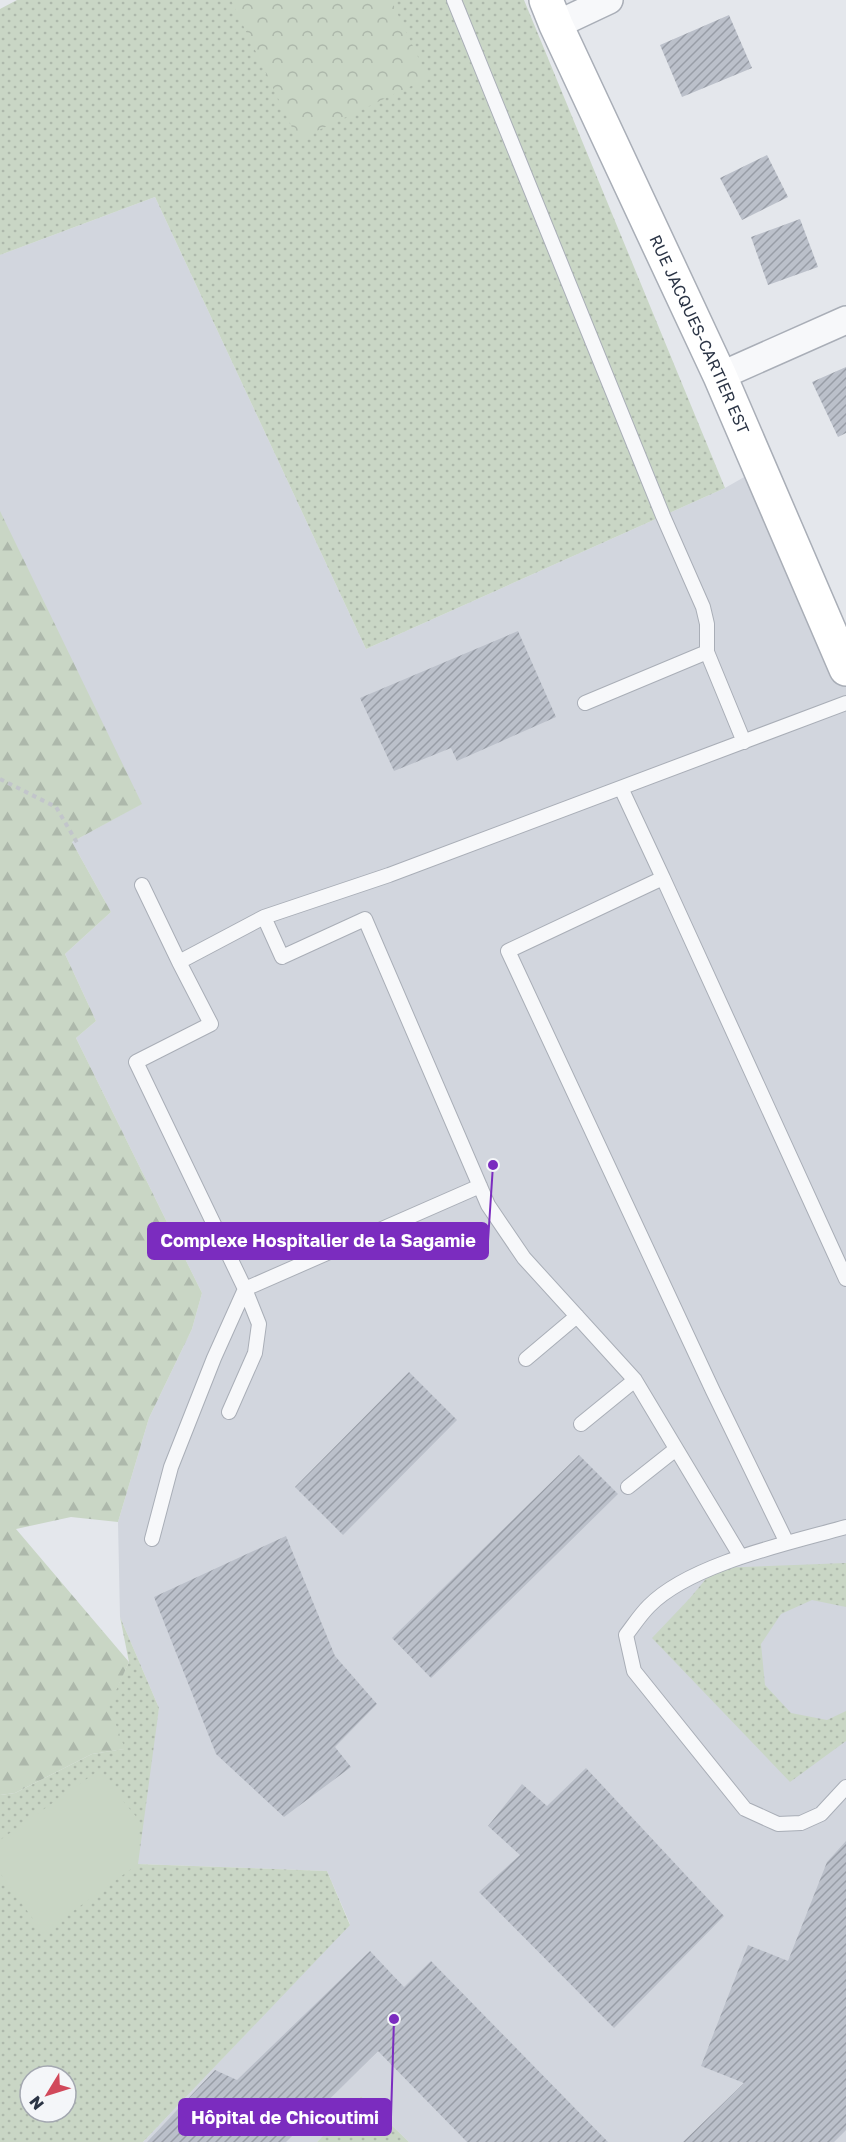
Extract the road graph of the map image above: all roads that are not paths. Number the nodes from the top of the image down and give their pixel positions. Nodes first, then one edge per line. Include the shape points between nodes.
1 (454, 0) edge
2 (609, 0) edge
3 (551, 12) edge
4 (846, 320) edge
5 (720, 376) junction
6 (707, 652) junction
7 (846, 669) edge
8 (585, 703) dead end
9 (846, 703) edge
10 (744, 742) junction
11 (621, 788) junction
12 (663, 878) junction
13 (142, 885) dead end
14 (264, 917) junction
15 (179, 962) junction
16 (480, 1186) junction
17 (846, 1279) edge
18 (245, 1289) junction
19 (577, 1316) junction
20 (526, 1359) dead end
21 (635, 1380) junction
22 (229, 1412) dead end
23 (581, 1424) dead end
24 (676, 1449) junction
25 (628, 1487) dead end
26 (846, 1527) edge
27 (152, 1539) dead end
28 (787, 1544) junction
29 (741, 1557) junction
30 (846, 1787) edge

1 - 6 lane via 703,607
2 - 3 street
3 - 5 main road, RUE JACQUES-CARTIER EST
4 - 5 street
5 - 7 main road, RUE JACQUES-CARTIER EST
6 - 8 lane
6 - 10 lane
9 - 10 lane
10 - 11 lane
11 - 12 lane
11 - 14 lane
12 - 17 lane
12 - 28 lane via 508,951
13 - 15 lane
14 - 15 lane
14 - 16 lane via 282,957 365,919
15 - 18 lane via 211,1024 136,1062
16 - 18 lane
16 - 19 lane via 488,1205 524,1258
18 - 22 lane via 259,1324 255,1353
18 - 27 lane via 171,1467
19 - 20 lane
19 - 21 lane
21 - 23 lane
21 - 24 lane
24 - 25 lane
24 - 29 lane
26 - 28 lane
28 - 29 lane
29 - 30 lane via 683,1582 650,1605 626,1635 634,1671 745,1809 778,1824 801,1823 821,1814

